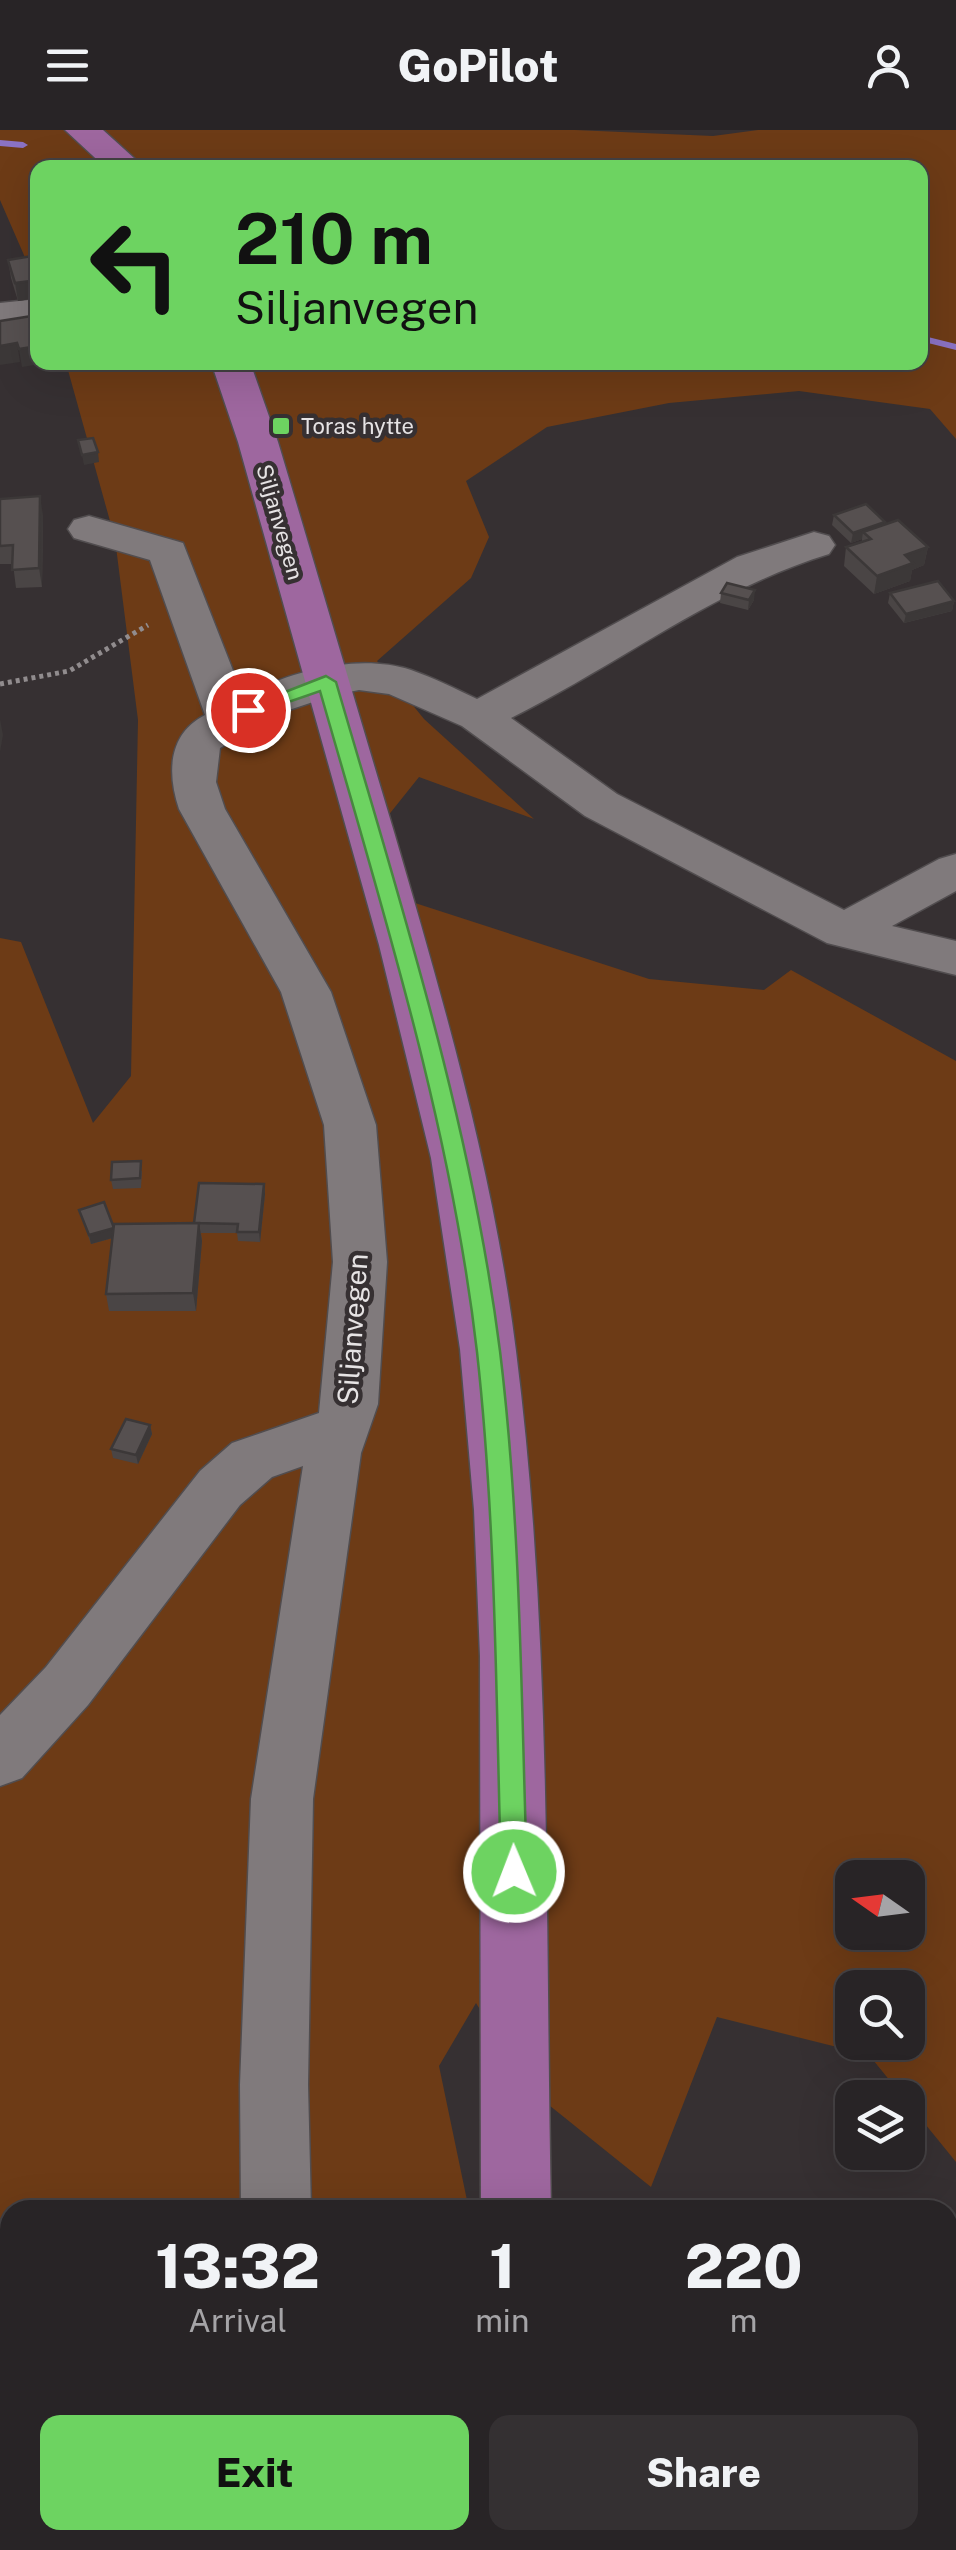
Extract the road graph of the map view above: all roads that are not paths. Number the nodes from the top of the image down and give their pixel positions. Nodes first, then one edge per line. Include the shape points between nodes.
1 (92, 132) edge
2 (120, 160) edge
3 (30, 311) edge
4 (0, 314) edge
5 (233, 370) edge
6 (88, 528) dead end
7 (814, 545) dead end
8 (326, 682) junction
9 (478, 716) junction
10 (229, 719) junction
11 (956, 870) edge
12 (844, 931) junction
13 (956, 958) edge
14 (342, 1428) junction
15 (0, 1758) edge
16 (276, 2200) edge
17 (516, 2200) edge

1 - 2 main road
3 - 4 street
5 - 8 main road, Siljanvegen
6 - 10 street via 168,552
7 - 9 street via 679,602 579,665
8 - 9 street via 358,676 398,681
8 - 10 street, Siljanvegen
8 - 17 main road, Siljanvegen via 457,1158 488,1349 510,1656
9 - 12 street via 601,805
10 - 14 street, Siljanvegen via 196,748 193,782 306,992 350,1125 360,1262 350,1404
11 - 12 street
12 - 13 street
14 - 15 street via 252,1460 220,1488 67,1686
14 - 16 street, Siljanvegen via 282,1800

